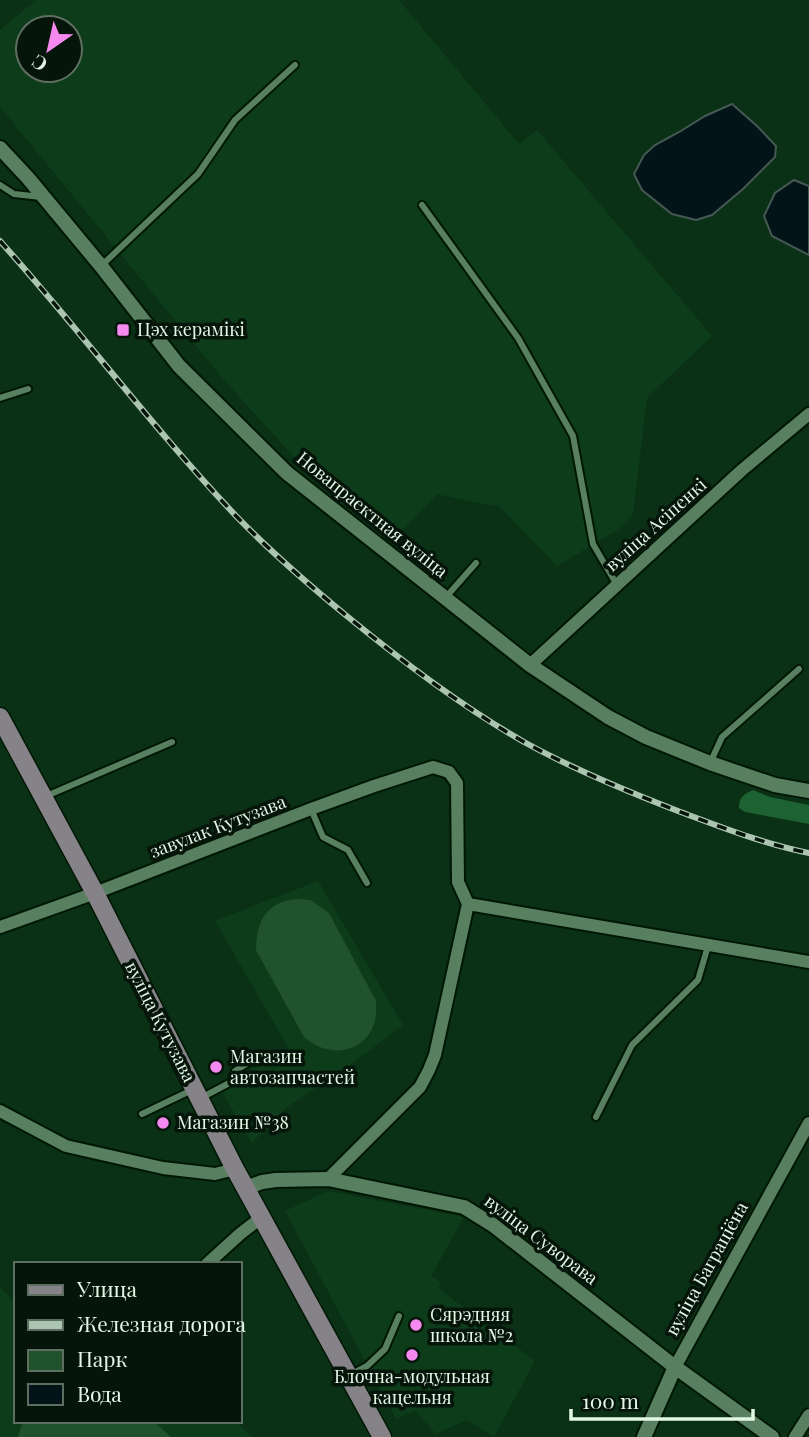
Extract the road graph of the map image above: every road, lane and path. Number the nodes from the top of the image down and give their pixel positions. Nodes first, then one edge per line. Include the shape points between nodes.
1 (295, 65) dead end
2 (1, 152) edge
3 (0, 185) edge
4 (43, 197) junction
5 (422, 205) dead end
6 (101, 266) junction
7 (28, 389) dead end
8 (0, 398) edge
9 (809, 414) edge
10 (476, 563) dead end
11 (617, 584) junction
12 (445, 598) junction
13 (530, 665) junction
14 (799, 669) dead end
15 (0, 717) edge
16 (172, 742) dead end
17 (710, 763) junction
18 (809, 791) edge
19 (42, 797) junction
20 (311, 809) junction
21 (368, 883) dead end
22 (95, 893) junction
23 (468, 904) junction
24 (0, 927) edge
25 (708, 946) junction
26 (809, 962) edge
27 (259, 1056) dead end
28 (197, 1094) junction
29 (0, 1111) edge
30 (142, 1114) dead end
31 (596, 1117) dead end
32 (809, 1123) edge
33 (235, 1169) junction
34 (328, 1179) junction
35 (246, 1188) junction
36 (262, 1217) junction
37 (209, 1262) edge
38 (399, 1316) dead end
39 (675, 1367) junction
40 (348, 1376) junction
41 (809, 1415) edge
42 (382, 1437) edge
43 (644, 1437) edge
44 (772, 1437) edge
45 (795, 1437) edge

1 - 6 lane via 235,120 198,174
2 - 4 street, Новапраектная вуліца
3 - 4 lane via 14,194
4 - 6 street, Новапраектная вуліца
5 - 11 lane via 518,338 573,436 593,544
6 - 12 street, Новапраектная вуліца via 179,366 287,473
7 - 8 lane
9 - 11 street, вуліца Асіпенкі
10 - 12 lane
11 - 13 street, вуліца Асіпенкі
12 - 13 street, Новапраектная вуліца
13 - 17 street, Новапраектная вуліца via 608,717
14 - 17 lane via 722,737
15 - 19 main road, вуліца Кутузава
16 - 19 lane
17 - 18 street, Новапраектная вуліца
19 - 22 main road, вуліца Кутузава
20 - 21 lane via 323,837 348,850
20 - 22 street, завулак Кутузава
20 - 23 street, завулак Кутузава via 433,767 449,772 457,782 458,882
22 - 24 street, завулак Кутузава
22 - 28 main road, вуліца Кутузава
23 - 25 street
23 - 34 street via 429,1070 420,1087
25 - 26 street
25 - 31 lane via 698,980 632,1045
27 - 28 lane via 235,1071 233,1081
28 - 30 lane
28 - 33 main road, вуліца Кутузава
29 - 33 street via 66,1146 163,1168 215,1174
32 - 39 street, вуліца Баграціёна
33 - 35 main road, вуліца Кутузава
34 - 35 street, вуліца Суворава via 276,1180
34 - 39 street, вуліца Суворава via 464,1207
35 - 36 main road, вуліца Кутузава
36 - 37 street
36 - 40 main road, вуліца Кутузава
38 - 40 lane via 385,1349
39 - 43 street, вуліца Баграціёна
39 - 44 street, вуліца Суворава
40 - 42 main road, вуліца Кутузава
41 - 45 street

